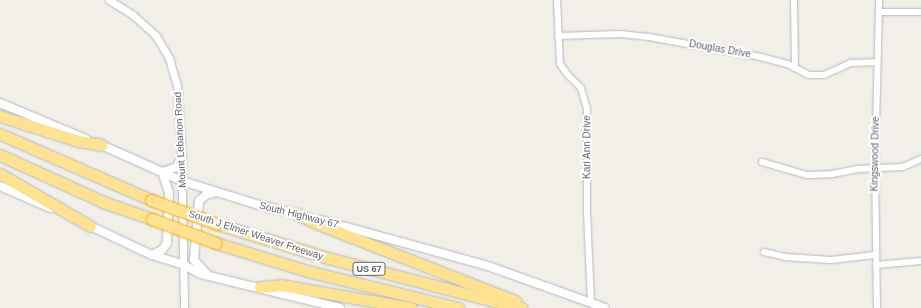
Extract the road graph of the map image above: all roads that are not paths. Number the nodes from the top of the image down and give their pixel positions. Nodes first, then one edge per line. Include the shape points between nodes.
1 (109, 0) edge
2 (556, 0) edge
3 (794, 0) edge
4 (879, 0) edge
5 (880, 12) junction
6 (921, 12) edge
7 (558, 36) junction
8 (876, 62) junction
9 (795, 68) junction
10 (0, 103) edge
11 (0, 116) edge
12 (0, 134) edge
13 (102, 145) junction
14 (0, 155) edge
15 (182, 156) junction
16 (921, 159) edge
17 (762, 162) dead end
18 (875, 169) junction
19 (162, 172) junction
20 (0, 174) edge
21 (182, 181) junction
22 (0, 186) edge
23 (217, 192) junction
24 (297, 214) junction
25 (90, 226) junction
26 (764, 252) dead end
27 (152, 255) junction
28 (875, 255) junction
29 (921, 261) edge
30 (184, 265) junction
31 (876, 265) junction
32 (207, 274) junction
33 (260, 287) junction
34 (591, 302) junction
35 (184, 308) edge
36 (340, 308) edge
37 (411, 308) edge
38 (459, 308) edge
39 (522, 308) edge
40 (527, 308) edge
41 (605, 308) edge
42 (877, 308) edge

1 - 15 street, Mount Lebanon Road via 133,15 156,36 169,58 177,86
2 - 7 street, Kari Ann Drive
3 - 9 street
4 - 5 street, Kingswood Drive
5 - 6 street
5 - 8 street, Kingswood Drive
7 - 9 street, Douglas Drive via 620,34 649,37 761,56
7 - 34 street, Kari Ann Drive via 560,64 581,88 588,109 587,212
8 - 9 street, Douglas Drive via 851,63 824,75 809,75
8 - 18 street, Kingswood Drive
10 - 13 main road, South Highway 67
11 - 13 highway via 78,142
12 - 39 highway, South J Elmer Weaver Freeway / US 67, bridge via 151,200 217,224 328,258
13 - 19 main road, South Highway 67
14 - 38 highway, South J Elmer Weaver Freeway / US 67, bridge via 103,202 216,243 311,272
15 - 19 main road via 177,167
15 - 21 street, Mount Lebanon Road
16 - 18 street via 903,167
17 - 18 street via 807,175
18 - 28 street, Kingswood Drive
19 - 21 main road, South Highway 67
19 - 27 main road via 169,193 167,243 162,250
20 - 25 highway
21 - 23 main road, South Highway 67
21 - 30 street, Mount Lebanon Road
22 - 25 main road
23 - 24 main road, South Highway 67
23 - 32 main road via 206,194 199,201 194,260
24 - 34 main road, South Highway 67 via 488,266
24 - 40 highway via 512,298
25 - 27 main road
26 - 28 street via 785,257 831,260
27 - 30 main road
28 - 31 street, Kingswood Drive
29 - 31 street
30 - 32 main road via 201,274
30 - 35 street, Mount Lebanon Road
31 - 42 street, Kingswood Drive
32 - 33 main road
33 - 36 main road
33 - 37 highway via 281,285
34 - 41 main road, South Highway 67

